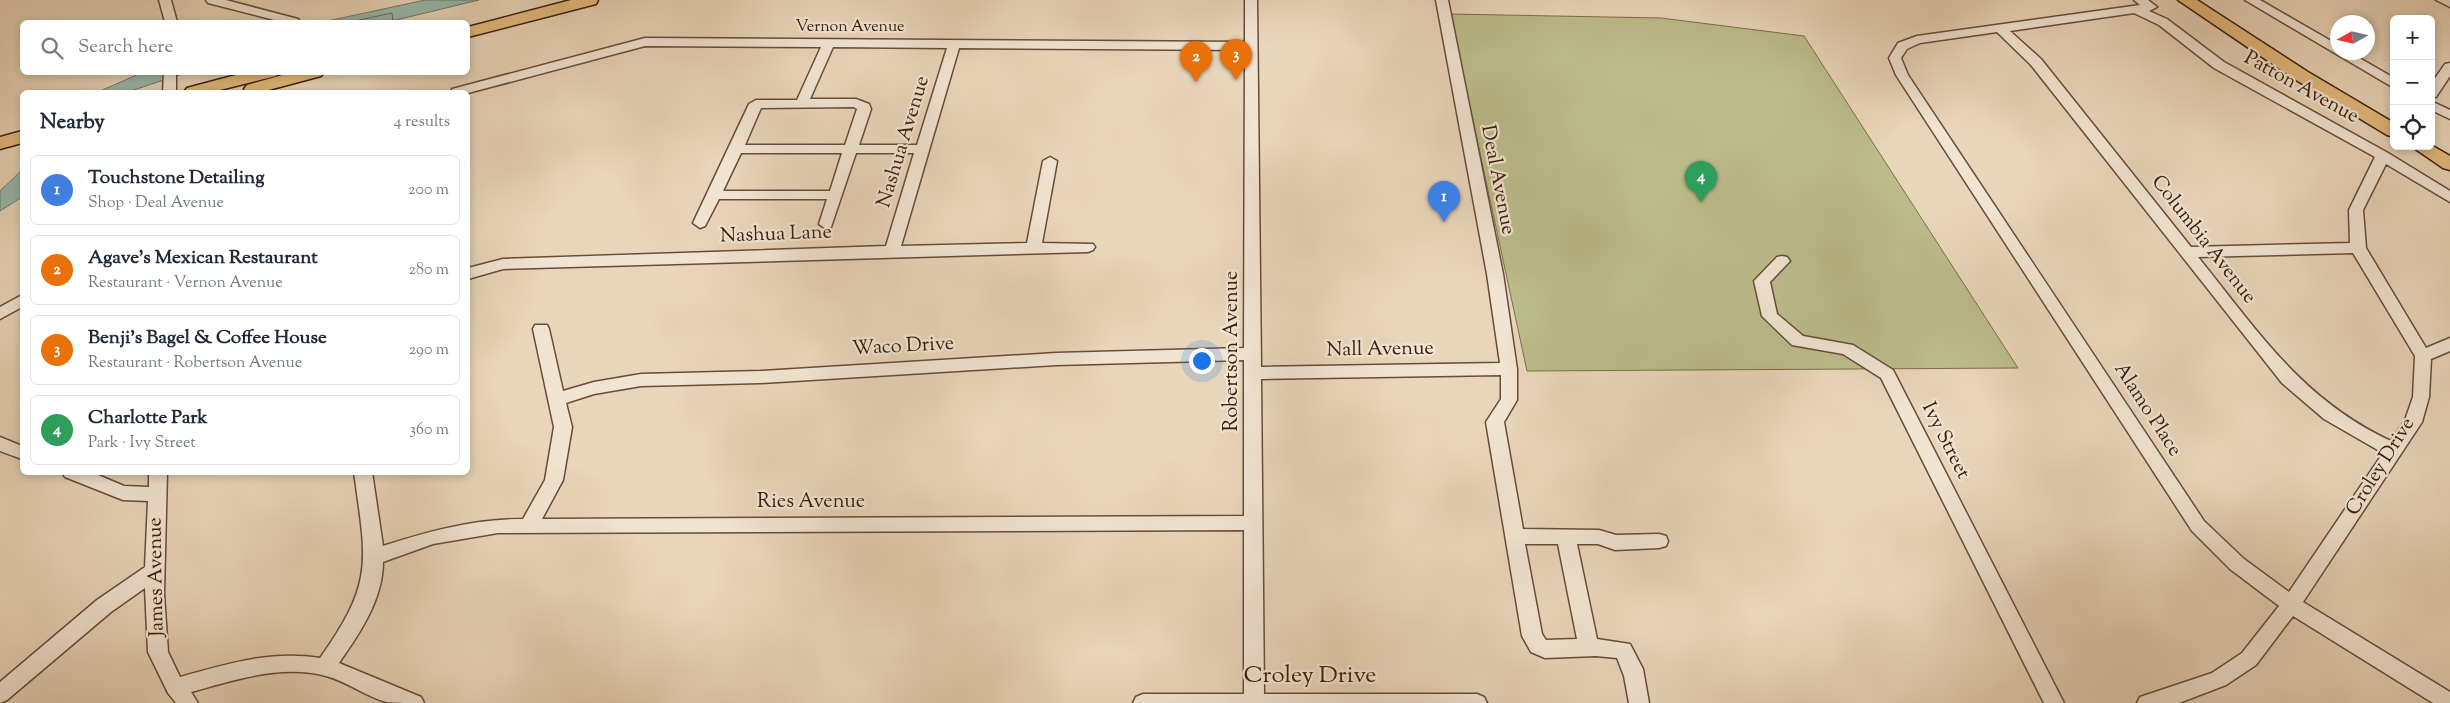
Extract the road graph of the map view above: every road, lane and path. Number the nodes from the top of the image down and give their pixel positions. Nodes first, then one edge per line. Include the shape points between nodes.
1 (166, 0) edge
2 (212, 0) edge
3 (550, 0) edge
4 (590, 0) edge
5 (1251, 0) edge
6 (1442, 0) edge
7 (2186, 0) edge
8 (2206, 0) edge
9 (2251, 0) edge
10 (2442, 0) edge
11 (2450, 3) edge
12 (2139, 5) edge
13 (170, 20) edge
14 (287, 20) edge
15 (470, 20) edge
16 (2000, 29) junction
17 (470, 31) edge
18 (829, 43) junction
19 (954, 44) junction
20 (1250, 46) junction
21 (2330, 47) edge
22 (2352, 60) edge
23 (2450, 67) edge
24 (170, 75) edge
25 (258, 75) edge
26 (304, 75) edge
27 (2390, 82) edge
28 (2435, 88) edge
29 (170, 90) edge
30 (201, 90) edge
31 (248, 90) edge
32 (465, 90) edge
33 (802, 103) junction
34 (2435, 107) edge
35 (2450, 115) edge
36 (2390, 116) edge
37 (2390, 128) edge
38 (20, 138) edge
39 (2435, 142) edge
40 (0, 143) edge
41 (736, 149) junction
42 (850, 149) junction
43 (922, 149) junction
44 (20, 150) edge
45 (2427, 150) edge
46 (2450, 151) edge
47 (0, 155) edge
48 (2383, 156) junction
49 (1050, 161) dead end
50 (2450, 164) edge
51 (713, 195) junction
52 (835, 195) junction
53 (2450, 197) edge
54 (700, 223) dead end
55 (826, 224) dead end
56 (1088, 247) dead end
57 (1034, 248) junction
58 (2358, 248) junction
59 (892, 251) junction
60 (2188, 252) junction
61 (1782, 261) dead end
62 (470, 273) edge
63 (20, 301) edge
64 (0, 314) edge
65 (541, 329) dead end
66 (2450, 344) edge
67 (1252, 354) junction
68 (2423, 356) junction
69 (1509, 369) junction
70 (1252, 373) junction
71 (558, 399) junction
72 (0, 444) edge
73 (2395, 451) junction
74 (20, 452) edge
75 (80, 475) edge
76 (158, 475) edge
77 (363, 475) edge
78 (157, 496) junction
79 (1253, 523) junction
80 (530, 525) junction
81 (1515, 536) junction
82 (1566, 536) junction
83 (1659, 541) dead end
84 (374, 557) junction
85 (154, 571) junction
86 (2291, 604) junction
87 (1589, 648) junction
88 (325, 667) junction
89 (175, 687) junction
90 (0, 694) edge
91 (1254, 702) edge
92 (188, 703) edge
93 (414, 703) edge
94 (1143, 703) edge
95 (1477, 703) edge
96 (1638, 703) edge
97 (2054, 703) edge
98 (2147, 703) edge
99 (2450, 703) edge

1 - 13 street
2 - 14 street
3 - 15 highway
4 - 17 highway
5 - 20 street, Robertson Avenue
6 - 69 street, Deal Avenue via 1495,274
7 - 37 highway via 2302,76
8 - 36 highway
9 - 21 street
10 - 11 street
12 - 16 street
12 - 48 street, Patton Avenue via 2219,66
16 - 60 street, Columbia Avenue via 2036,62
16 - 86 street, Alamo Place via 1918,40 1902,46 1895,58 1902,76 2198,526 2237,564
18 - 19 street, Vernon Avenue
18 - 32 street, Vernon Avenue via 646,42
18 - 33 street
19 - 20 street, Vernon Avenue
19 - 43 street, Nashua Avenue
20 - 67 street, Robertson Avenue via 1254,185
22 - 27 street
23 - 28 street
24 - 29 street
25 - 30 highway
26 - 31 highway
33 - 41 street via 756,104
33 - 42 street via 856,103 864,107
34 - 35 street
38 - 40 highway
39 - 46 highway
41 - 42 street
41 - 51 street
42 - 43 street
42 - 52 street
43 - 59 street, Nashua Avenue
44 - 47 highway
45 - 50 highway
48 - 53 street, Patton Avenue
48 - 58 street via 2356,210
49 - 57 street
51 - 52 street
51 - 54 street
52 - 55 street
56 - 57 street, Nashua Lane
57 - 59 street, Nashua Lane
58 - 60 street
58 - 68 street
59 - 62 street, Nashua Lane via 503,264
60 - 73 street, Columbia Avenue via 2298,391 2370,440
61 - 97 street, Ivy Street via 1762,281 1770,316 1798,341 1847,349 1887,374
63 - 64 street
65 - 71 street
66 - 68 street
67 - 70 street, Robertson Avenue
67 - 71 street, Waco Drive via 1056,359 760,377 641,380 594,388
68 - 73 street, Croley Drive via 2420,397 2413,422
69 - 70 street, Nall Avenue
69 - 81 street, Deal Avenue via 1509,400 1495,422
70 - 79 street, Robertson Avenue
71 - 80 street via 563,427 554,480
72 - 74 street
73 - 86 street, Croley Drive
75 - 78 street via 122,492
76 - 78 street, James Avenue
77 - 84 street
78 - 85 street, James Avenue
79 - 80 street, Ries Avenue
79 - 91 street, Robertson Avenue
80 - 84 street, Ries Avenue via 469,529 432,537
81 - 82 street
81 - 87 street, Deal Avenue via 1532,636 1538,646 1556,650
82 - 83 street via 1599,537 1615,542
82 - 87 street
84 - 88 street via 372,580 354,626
85 - 89 street, James Avenue via 158,652
85 - 90 street via 104,606
86 - 98 street, Croley Drive via 2249,659 2219,679
86 - 99 street, Alamo Place
87 - 96 street via 1622,650 1629,658 1636,678
88 - 89 street via 294,664 260,667
88 - 93 street
89 - 92 street, James Avenue
91 - 94 street, Croley Drive
91 - 95 street, Croley Drive

